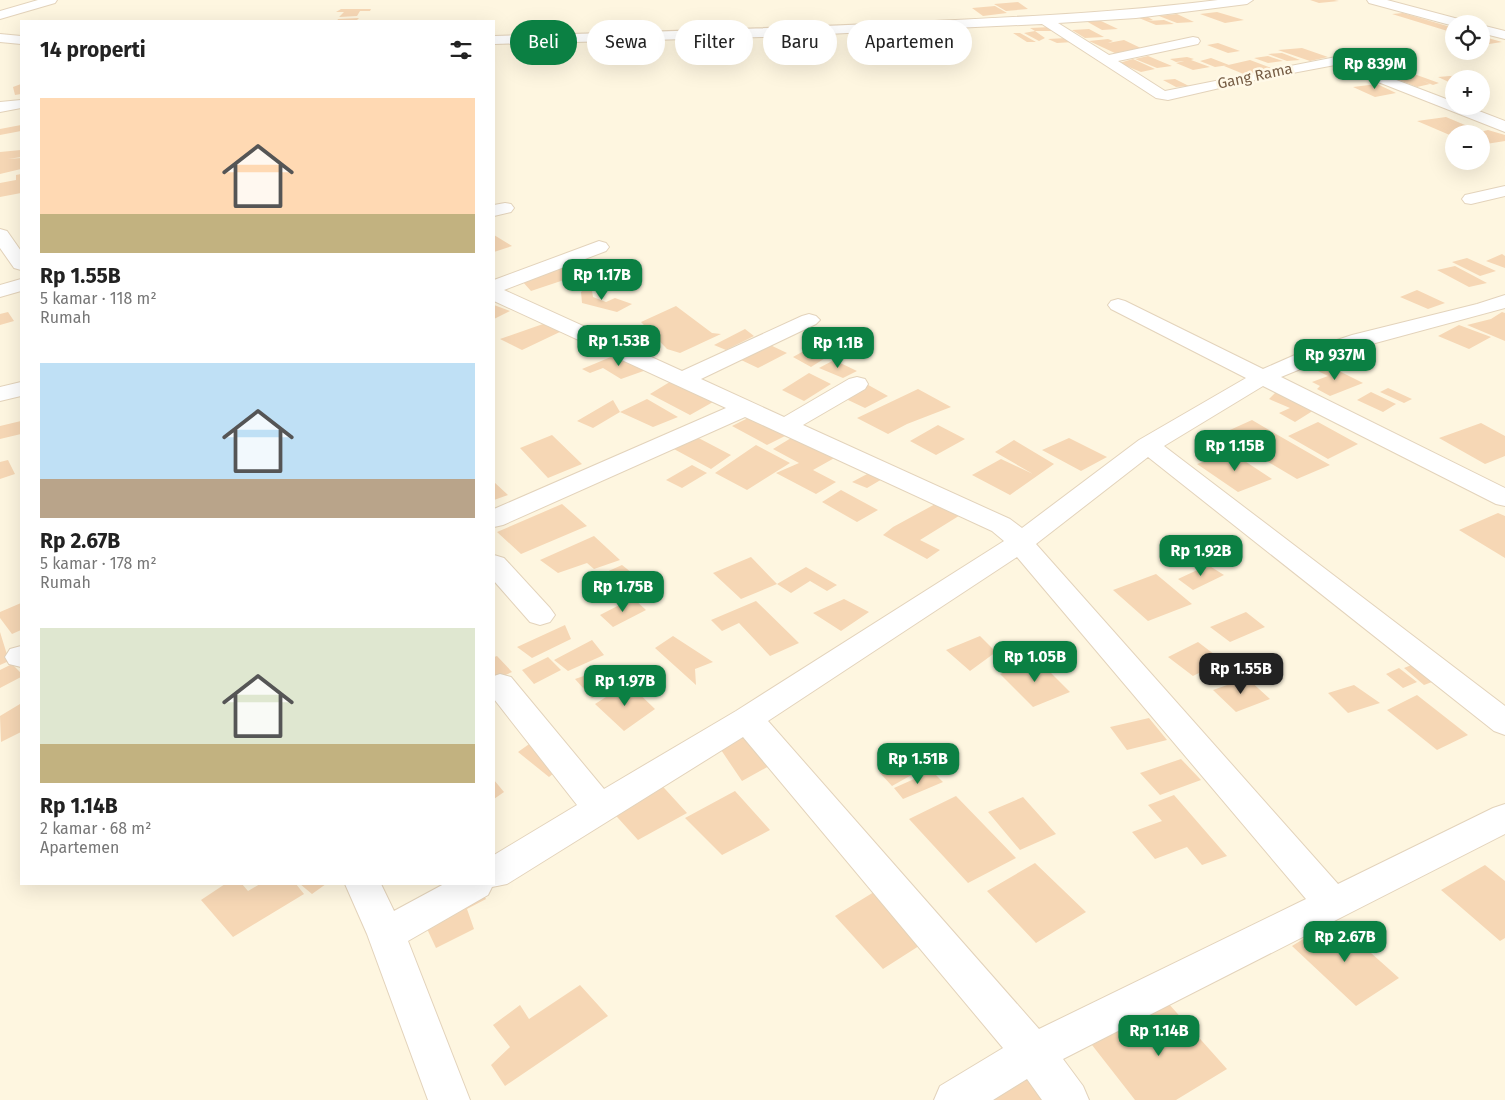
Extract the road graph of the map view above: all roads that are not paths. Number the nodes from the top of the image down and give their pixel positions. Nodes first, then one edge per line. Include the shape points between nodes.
1 (51, 0) edge
2 (1247, 0) edge
3 (1373, 0) edge
4 (0, 15) edge
5 (1445, 19) edge
6 (1045, 20) junction
7 (1490, 31) edge
8 (1505, 35) edge
9 (0, 38) edge
10 (20, 40) edge
11 (495, 40) edge
12 (1193, 41) dead end
13 (1105, 60) junction
14 (20, 104) edge
15 (0, 107) edge
16 (1505, 127) edge
17 (1505, 191) edge
18 (1471, 199) dead end
19 (20, 232) edge
20 (0, 235) edge
21 (599, 247) dead end
22 (20, 263) edge
23 (20, 285) edge
24 (495, 287) edge
25 (0, 290) edge
26 (495, 294) edge
27 (1505, 301) edge
28 (1118, 305) dead end
29 (809, 320) dead end
30 (1263, 377) junction
31 (683, 380) junction
32 (857, 384) dead end
33 (20, 389) edge
34 (0, 394) edge
35 (746, 408) junction
36 (785, 426) junction
37 (1148, 445) junction
38 (1505, 498) edge
39 (495, 519) edge
40 (1021, 542) junction
41 (495, 565) edge
42 (540, 615) dead end
43 (500, 685) dead end
44 (747, 719) junction
45 (1505, 723) edge
46 (600, 809) junction
47 (1505, 818) edge
48 (495, 872) edge
49 (363, 885) edge
50 (473, 885) edge
51 (1333, 904) junction
52 (386, 934) junction
53 (1033, 1054) junction
54 (449, 1100) edge
55 (956, 1100) edge
56 (1068, 1100) edge

1 - 4 street
2 - 6 street via 1136,14
3 - 5 street
6 - 11 street via 817,31
6 - 13 street, Gang Rama
7 - 8 street
9 - 10 street
12 - 13 street
13 - 16 street, Gang Rama via 1157,93 1168,96 1336,61
14 - 15 street
17 - 18 street
19 - 20 street
20 - 22 street
21 - 24 street
23 - 25 street
26 - 31 street
27 - 30 street via 1360,340
28 - 30 street
29 - 31 street
30 - 37 street
30 - 38 street
31 - 35 street
32 - 36 street
33 - 34 street
35 - 36 street
35 - 39 street
36 - 40 street via 1001,525
37 - 40 street
37 - 45 street
40 - 44 street
40 - 51 street
41 - 42 street
43 - 46 street
44 - 46 street
44 - 53 street
46 - 48 street
47 - 51 street
49 - 52 street
50 - 52 street
51 - 53 street
52 - 54 street
53 - 55 street
53 - 56 street

